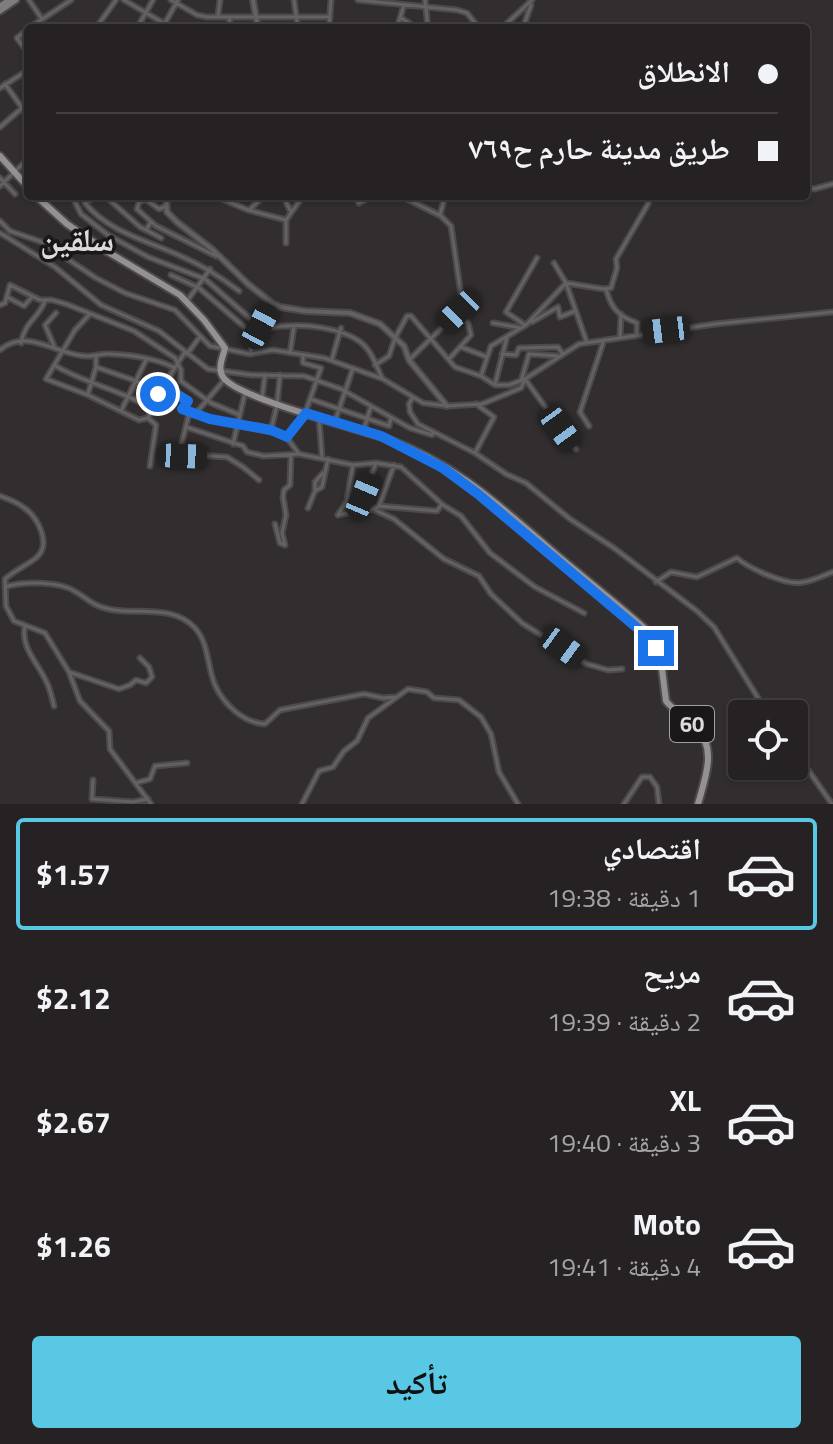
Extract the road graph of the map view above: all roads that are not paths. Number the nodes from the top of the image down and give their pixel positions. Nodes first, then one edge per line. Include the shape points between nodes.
1 (9, 0) edge
2 (16, 0) edge
3 (29, 0) edge
4 (71, 0) edge
5 (116, 0) edge
6 (124, 0) edge
7 (153, 0) edge
8 (171, 0) edge
9 (220, 0) edge
10 (253, 0) edge
11 (294, 0) edge
12 (331, 0) edge
13 (358, 0) edge
14 (425, 0) edge
15 (374, 1) edge
16 (532, 1) edge
17 (177, 2) edge
18 (396, 2) edge
19 (404, 5) junction
20 (425, 7) junction
21 (0, 8) edge
22 (146, 13) junction
23 (256, 15) junction
24 (296, 16) junction
25 (218, 17) junction
26 (230, 17) junction
27 (330, 17) junction
28 (401, 18) junction
29 (42, 19) junction
30 (165, 23) joint
31 (35, 24) edge
32 (100, 24) edge
33 (139, 24) edge
34 (229, 24) edge
35 (257, 24) edge
36 (297, 24) edge
37 (329, 24) edge
38 (399, 24) edge
39 (411, 24) edge
40 (427, 24) edge
41 (476, 24) edge
42 (506, 24) edge
43 (525, 24) edge
44 (24, 32) edge
45 (24, 48) edge
46 (24, 72) edge
47 (5, 84) junction
48 (0, 88) edge
49 (22, 108) junction
50 (24, 111) edge
51 (0, 127) edge
52 (0, 156) edge
53 (24, 162) edge
54 (13, 171) junction
55 (1, 182) edge
56 (24, 183) edge
57 (833, 184) edge
58 (810, 188) edge
59 (15, 194) dead end
60 (40, 200) edge
61 (50, 200) edge
62 (74, 200) edge
63 (90, 200) edge
64 (109, 200) edge
65 (142, 200) edge
66 (147, 200) edge
67 (166, 200) edge
68 (224, 200) edge
69 (230, 200) edge
70 (259, 200) edge
71 (285, 200) edge
72 (300, 200) edge
73 (409, 200) edge
74 (444, 200) edge
75 (649, 200) edge
76 (230, 203) junction
77 (166, 206) junction
78 (47, 207) junction
79 (248, 210) junction
80 (291, 212) junction
81 (440, 215) junction
82 (286, 220) junction
83 (0, 221) edge
84 (151, 222) junction
85 (146, 230) junction
86 (0, 233) edge
87 (161, 238) dead end
88 (286, 243) dead end
89 (219, 256) junction
90 (537, 258) dead end
91 (554, 263) dead end
92 (210, 269) junction
93 (237, 273) junction
94 (171, 275) dead end
95 (205, 279) junction
96 (566, 283) junction
97 (232, 286) junction
98 (197, 289) junction
99 (606, 289) junction
100 (239, 291) dead end
101 (7, 297) junction
102 (32, 297) junction
103 (45, 301) junction
104 (187, 301) junction
105 (272, 303) junction
106 (0, 305) edge
107 (459, 311) junction
108 (575, 311) junction
109 (833, 312) edge
110 (56, 313) dead end
111 (621, 314) junction
112 (89, 315) junction
113 (246, 316) junction
114 (240, 323) junction
115 (493, 323) dead end
116 (260, 326) junction
117 (294, 326) junction
118 (524, 327) junction
119 (341, 330) junction
120 (637, 335) junction
121 (255, 336) junction
122 (507, 337) junction
123 (620, 337) junction
124 (200, 338) junction
125 (395, 338) junction
126 (430, 338) junction
127 (604, 340) junction
128 (21, 343) junction
129 (587, 343) junction
130 (54, 346) junction
131 (461, 347) junction
132 (225, 348) junction
133 (63, 349) junction
134 (0, 350) edge
135 (186, 353) junction
136 (290, 353) junction
137 (562, 353) junction
138 (250, 354) junction
139 (502, 354) junction
140 (96, 355) junction
141 (303, 355) junction
142 (557, 356) junction
143 (487, 358) junction
144 (146, 359) junction
145 (331, 360) junction
146 (409, 360) junction
147 (448, 360) junction
148 (176, 362) junction
149 (54, 365) junction
150 (375, 365) junction
151 (96, 367) junction
152 (173, 367) junction
153 (353, 368) junction
154 (220, 369) junction
155 (265, 375) junction
156 (280, 375) junction
157 (481, 376) junction
158 (225, 379) junction
159 (383, 379) junction
160 (316, 380) junction
161 (523, 380) junction
162 (92, 381) junction
163 (136, 381) junction
164 (495, 385) junction
165 (163, 386) junction
166 (245, 391) junction
167 (344, 392) junction
168 (158, 394) junction
169 (88, 395) junction
170 (129, 395) junction
171 (413, 397) junction
172 (262, 398) junction
173 (310, 399) junction
174 (206, 400) junction
175 (476, 404) junction
176 (277, 405) junction
177 (371, 406) junction
178 (447, 406) junction
179 (151, 408) junction
180 (339, 408) junction
181 (190, 410) junction
182 (121, 411) junction
183 (196, 413) junction
184 (306, 413) junction
185 (240, 415) junction
186 (148, 418) junction
187 (319, 418) junction
188 (367, 418) junction
189 (391, 418) junction
190 (335, 421) junction
191 (237, 424) junction
192 (589, 426) dead end
193 (186, 427) junction
194 (271, 430) junction
195 (363, 431) junction
196 (433, 432) junction
197 (287, 437) junction
198 (233, 444) junction
199 (576, 449) dead end
200 (475, 453) junction
201 (299, 454) junction
202 (291, 455) junction
203 (322, 457) junction
204 (328, 459) junction
205 (376, 463) junction
206 (353, 465) junction
207 (394, 465) junction
208 (150, 466) dead end
209 (259, 480) dead end
210 (0, 496) edge
211 (347, 501) junction
212 (442, 504) junction
213 (308, 508) dead end
214 (377, 508) junction
215 (275, 524) dead end
216 (833, 572) edge
217 (656, 582) junction
218 (5, 587) junction
219 (584, 613) dead end
220 (25, 626) junction
221 (140, 658) dead end
222 (622, 669) dead end
223 (69, 672) junction
224 (397, 697) junction
225 (759, 700) edge
226 (54, 706) dead end
227 (187, 763) dead end
228 (808, 770) edge
229 (93, 780) dead end
230 (136, 783) junction
231 (148, 799) junction
232 (151, 804) edge
233 (302, 804) edge
234 (518, 804) edge
235 (624, 804) edge
236 (659, 804) edge
237 (698, 804) edge
238 (832, 804) edge

1 - 21 main road
2 - 21 main road
3 - 29 street
4 - 29 street
5 - 32 street
6 - 22 street
7 - 22 street
8 - 17 street
9 - 25 street
10 - 23 street
11 - 24 street
12 - 27 street
13 - 15 street
14 - 20 street
15 - 18 street
16 - 42 street
16 - 43 street
17 - 25 street via 197,15
17 - 30 street
18 - 19 street
19 - 20 street
19 - 28 street
20 - 40 street
20 - 41 street via 467,13
22 - 30 street
22 - 33 street
23 - 24 street
23 - 26 street
23 - 35 street
24 - 27 street
24 - 36 street
25 - 26 street
26 - 34 street
27 - 37 street
28 - 38 street
28 - 39 street
29 - 31 street
44 - 45 street via 17,38
46 - 47 street
47 - 48 street
47 - 49 street
49 - 50 street
49 - 51 street
52 - 54 main road
53 - 54 street
54 - 55 street
54 - 56 main road
55 - 59 street
57 - 58 street
60 - 78 main road
61 - 78 street
62 - 95 street via 81,214 108,235
63 - 92 street via 85,203 94,214 130,235
64 - 85 street
65 - 84 street via 137,209
66 - 77 street via 159,209
67 - 77 street
68 - 76 street
69 - 76 street
70 - 79 street
71 - 80 street
72 - 80 street
73 - 81 street
74 - 81 street
75 - 99 street via 616,259 611,288
76 - 79 street
77 - 89 street via 177,222
78 - 104 main road
79 - 82 street
80 - 82 street
81 - 107 street via 451,226
82 - 88 street
83 - 124 street via 125,293 175,310
84 - 85 street
84 - 89 street
85 - 87 street
86 - 135 street via 55,267 101,305 159,331
89 - 93 street
90 - 118 street via 506,312
91 - 96 street
92 - 95 street
92 - 97 street
93 - 97 street
93 - 105 street
94 - 98 street
95 - 98 street
95 - 113 street
96 - 99 street
96 - 108 street
96 - 118 street
97 - 100 street
98 - 104 street
98 - 114 street
99 - 111 street via 610,306
101 - 102 street via 24,306
101 - 102 street via 10,285
101 - 106 street
102 - 103 street
103 - 112 street
103 - 128 street via 23,330
104 - 132 main road
105 - 116 street
105 - 125 street via 358,315
107 - 126 street
107 - 131 street via 471,335
108 - 118 street via 560,317 558,307
108 - 129 street
109 - 120 street
110 - 130 street via 45,325
111 - 120 street via 637,323
111 - 123 street
112 - 133 street
112 - 148 street via 134,331
113 - 114 street
113 - 116 street
114 - 121 street
115 - 118 street
116 - 117 street
116 - 121 street
117 - 119 street
117 - 136 street
118 - 122 street
119 - 145 street
119 - 150 street via 359,341
120 - 123 street
121 - 138 street
122 - 139 street
122 - 143 street via 491,346
123 - 127 street
124 - 132 street
124 - 135 street
125 - 126 street via 409,315
125 - 146 street
125 - 150 street via 389,356
126 - 146 street
126 - 147 street
127 - 129 street
127 - 192 street via 580,412
128 - 130 street
128 - 134 street
129 - 137 street
130 - 133 street
131 - 143 street
131 - 147 street
132 - 138 street
132 - 154 main road
133 - 140 street
133 - 149 street
135 - 148 street
135 - 154 street via 208,369
136 - 138 street
136 - 141 street
137 - 139 street via 558,347
137 - 142 street
139 - 164 street
140 - 144 street
140 - 151 street
141 - 145 street
141 - 160 street via 303,363 321,368
142 - 161 street
142 - 161 street via 529,354
143 - 157 street
144 - 152 street
144 - 163 street
145 - 153 street
146 - 178 street
147 - 157 street
148 - 152 street
148 - 174 street via 181,381
149 - 162 street
149 - 169 street via 46,379
150 - 159 street
151 - 162 street
151 - 163 street
152 - 165 street
153 - 159 street
153 - 167 street
154 - 155 street
154 - 158 main road
155 - 156 street
155 - 172 street
156 - 160 street
156 - 176 street
157 - 164 street
158 - 166 main road, 60
158 - 174 street
159 - 171 street
160 - 167 street
160 - 173 street
161 - 164 street
161 - 175 street via 521,388
161 - 199 street
162 - 169 street
162 - 170 street
163 - 168 street
163 - 170 street
165 - 168 street
165 - 181 street via 188,401 182,409
166 - 172 main road, 60
166 - 185 street
167 - 177 street
167 - 180 street
168 - 179 street
169 - 182 street
170 - 179 street
170 - 182 street
171 - 178 street
171 - 196 street via 410,412
172 - 176 main road, 60
173 - 180 street
173 - 184 street
174 - 183 street
174 - 185 street
175 - 178 street
175 - 200 street via 494,417
176 - 184 main road, 60
176 - 194 street
177 - 188 street
177 - 189 street
179 - 186 street
180 - 188 street
180 - 190 street
181 - 183 street
181 - 193 street
182 - 186 street via 139,420
183 - 191 street
184 - 187 main road, 60
184 - 197 street
185 - 191 street
186 - 208 street via 156,425
187 - 190 main road, 60
187 - 203 street
188 - 189 street via 389,426
188 - 195 street
189 - 196 street
190 - 195 main road, 60
191 - 194 street
191 - 198 street
193 - 198 street
193 - 209 street via 179,454 227,457
194 - 197 street
195 - 237 main road, 60 via 443,468 642,632 662,661 666,701 698,730 707,747
196 - 200 street
197 - 201 street
198 - 202 street via 264,456
200 - 217 street via 526,483
201 - 202 street
201 - 203 street
202 - 215 street via 290,485 283,497 285,545
203 - 204 street
204 - 206 street
204 - 213 street via 322,487
205 - 206 street
205 - 207 street
205 - 211 street via 363,496
206 - 211 street
207 - 212 street
207 - 214 street
210 - 218 street via 24,507 44,539 37,557 5,579
211 - 214 street via 338,515
212 - 214 street via 437,511
212 - 219 street via 461,516 490,553
214 - 222 street via 444,559 479,576 522,623 587,664
216 - 217 street via 788,584 737,558 697,577 671,572
217 - 225 street via 714,627
218 - 220 street via 6,606 14,621
218 - 224 street via 40,583 74,590 89,603 116,611 179,615 201,635 216,687 252,723 265,724 280,710 364,694
220 - 223 street via 45,633
220 - 226 street via 31,658 47,681
221 - 223 street via 152,677 119,689
223 - 230 street via 80,701 109,731 110,749
224 - 233 street via 368,718 357,741 333,767 319,771
224 - 234 street via 408,689 427,692 434,698 459,700 481,717 491,734 499,772
227 - 230 street via 155,766 150,779
228 - 238 street
229 - 231 street via 92,799
230 - 231 street
231 - 232 street
235 - 236 street via 642,777 650,777

